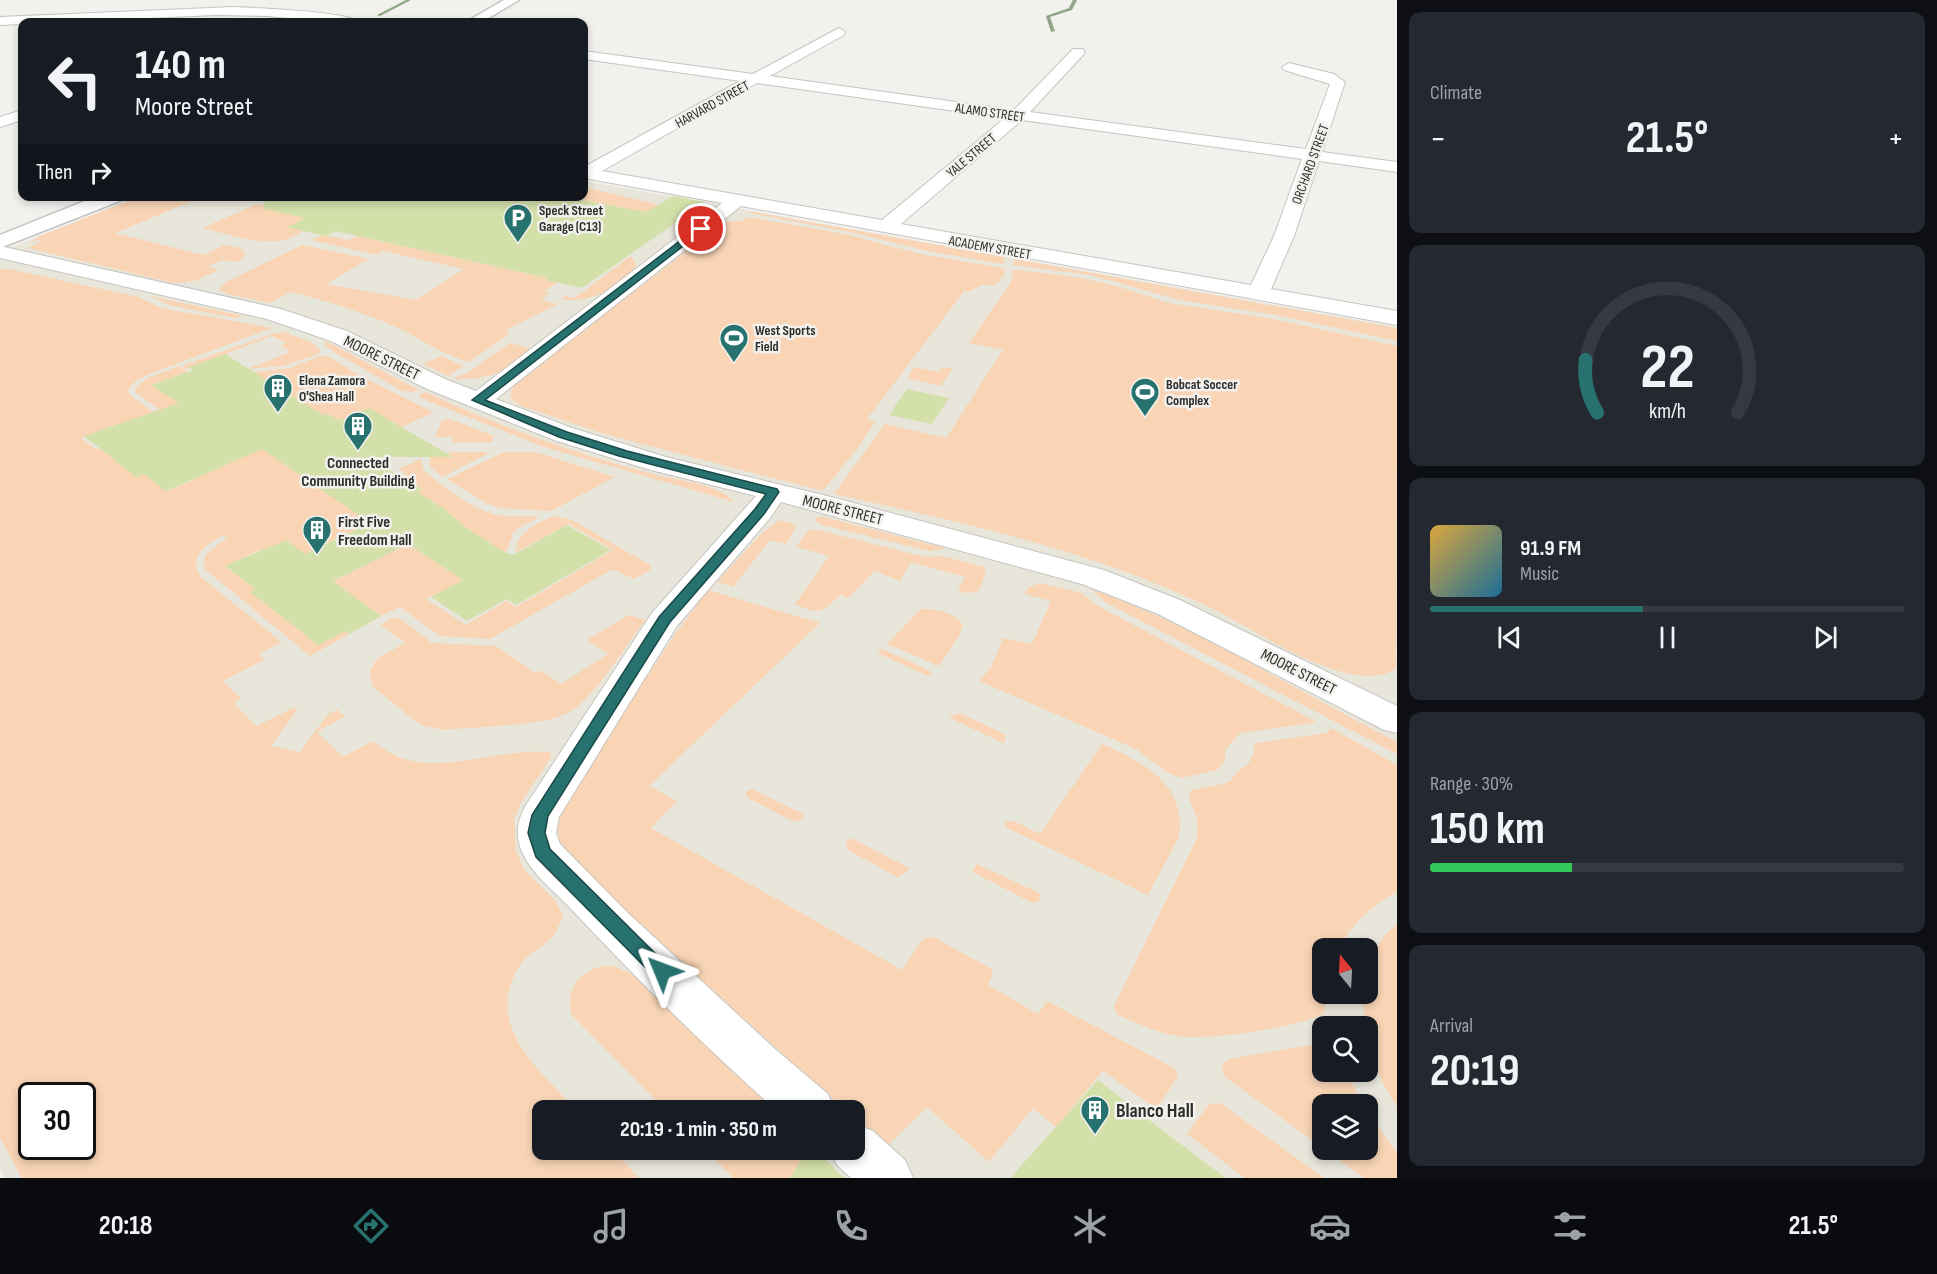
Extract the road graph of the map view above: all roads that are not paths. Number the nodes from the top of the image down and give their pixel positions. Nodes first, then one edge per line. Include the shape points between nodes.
1 (229, 0) edge
2 (513, 0) edge
3 (215, 11) junction
4 (126, 18) edge
5 (320, 18) edge
6 (480, 18) edge
7 (0, 21) edge
8 (18, 21) edge
9 (839, 32) dead end
10 (1078, 52) dead end
11 (588, 56) edge
12 (1289, 67) dead end
13 (758, 79) junction
14 (0, 103) edge
15 (18, 106) edge
16 (18, 116) edge
17 (1018, 116) junction
18 (0, 122) edge
19 (1314, 156) junction
20 (1397, 167) edge
21 (588, 171) edge
22 (588, 174) edge
23 (102, 201) edge
24 (735, 201) junction
25 (884, 228) junction
26 (0, 242) edge
27 (0, 252) edge
28 (1258, 293) junction
29 (1397, 318) edge
30 (478, 400) junction
31 (773, 492) junction
32 (1397, 721) edge
33 (799, 1100) edge
34 (865, 1157) edge
35 (887, 1178) edge

1 - 3 street
2 - 6 street
3 - 4 street
3 - 5 street
7 - 8 street
9 - 13 street, HARVARD STREET
10 - 17 street, YALE STREET
11 - 13 street, ALAMO STREET
12 - 19 street, ORCHARD STREET via 1338,82
13 - 17 street, ALAMO STREET
13 - 21 street, HARVARD STREET
14 - 15 street
16 - 18 street
17 - 19 street, ALAMO STREET
17 - 25 street, YALE STREET
19 - 20 street, ALAMO STREET
19 - 28 street, ORCHARD STREET
22 - 24 street, ACADEMY STREET
23 - 26 street
24 - 25 street, ACADEMY STREET
24 - 30 street
25 - 28 street, ACADEMY STREET
27 - 30 street, MOORE STREET via 299,322 339,336 436,384
28 - 29 street, ACADEMY STREET
30 - 31 street, MOORE STREET via 623,453
31 - 32 street, MOORE STREET via 1021,556 1124,588
31 - 33 street via 760,512 664,620 540,815 536,833 542,852 613,925
34 - 35 street

